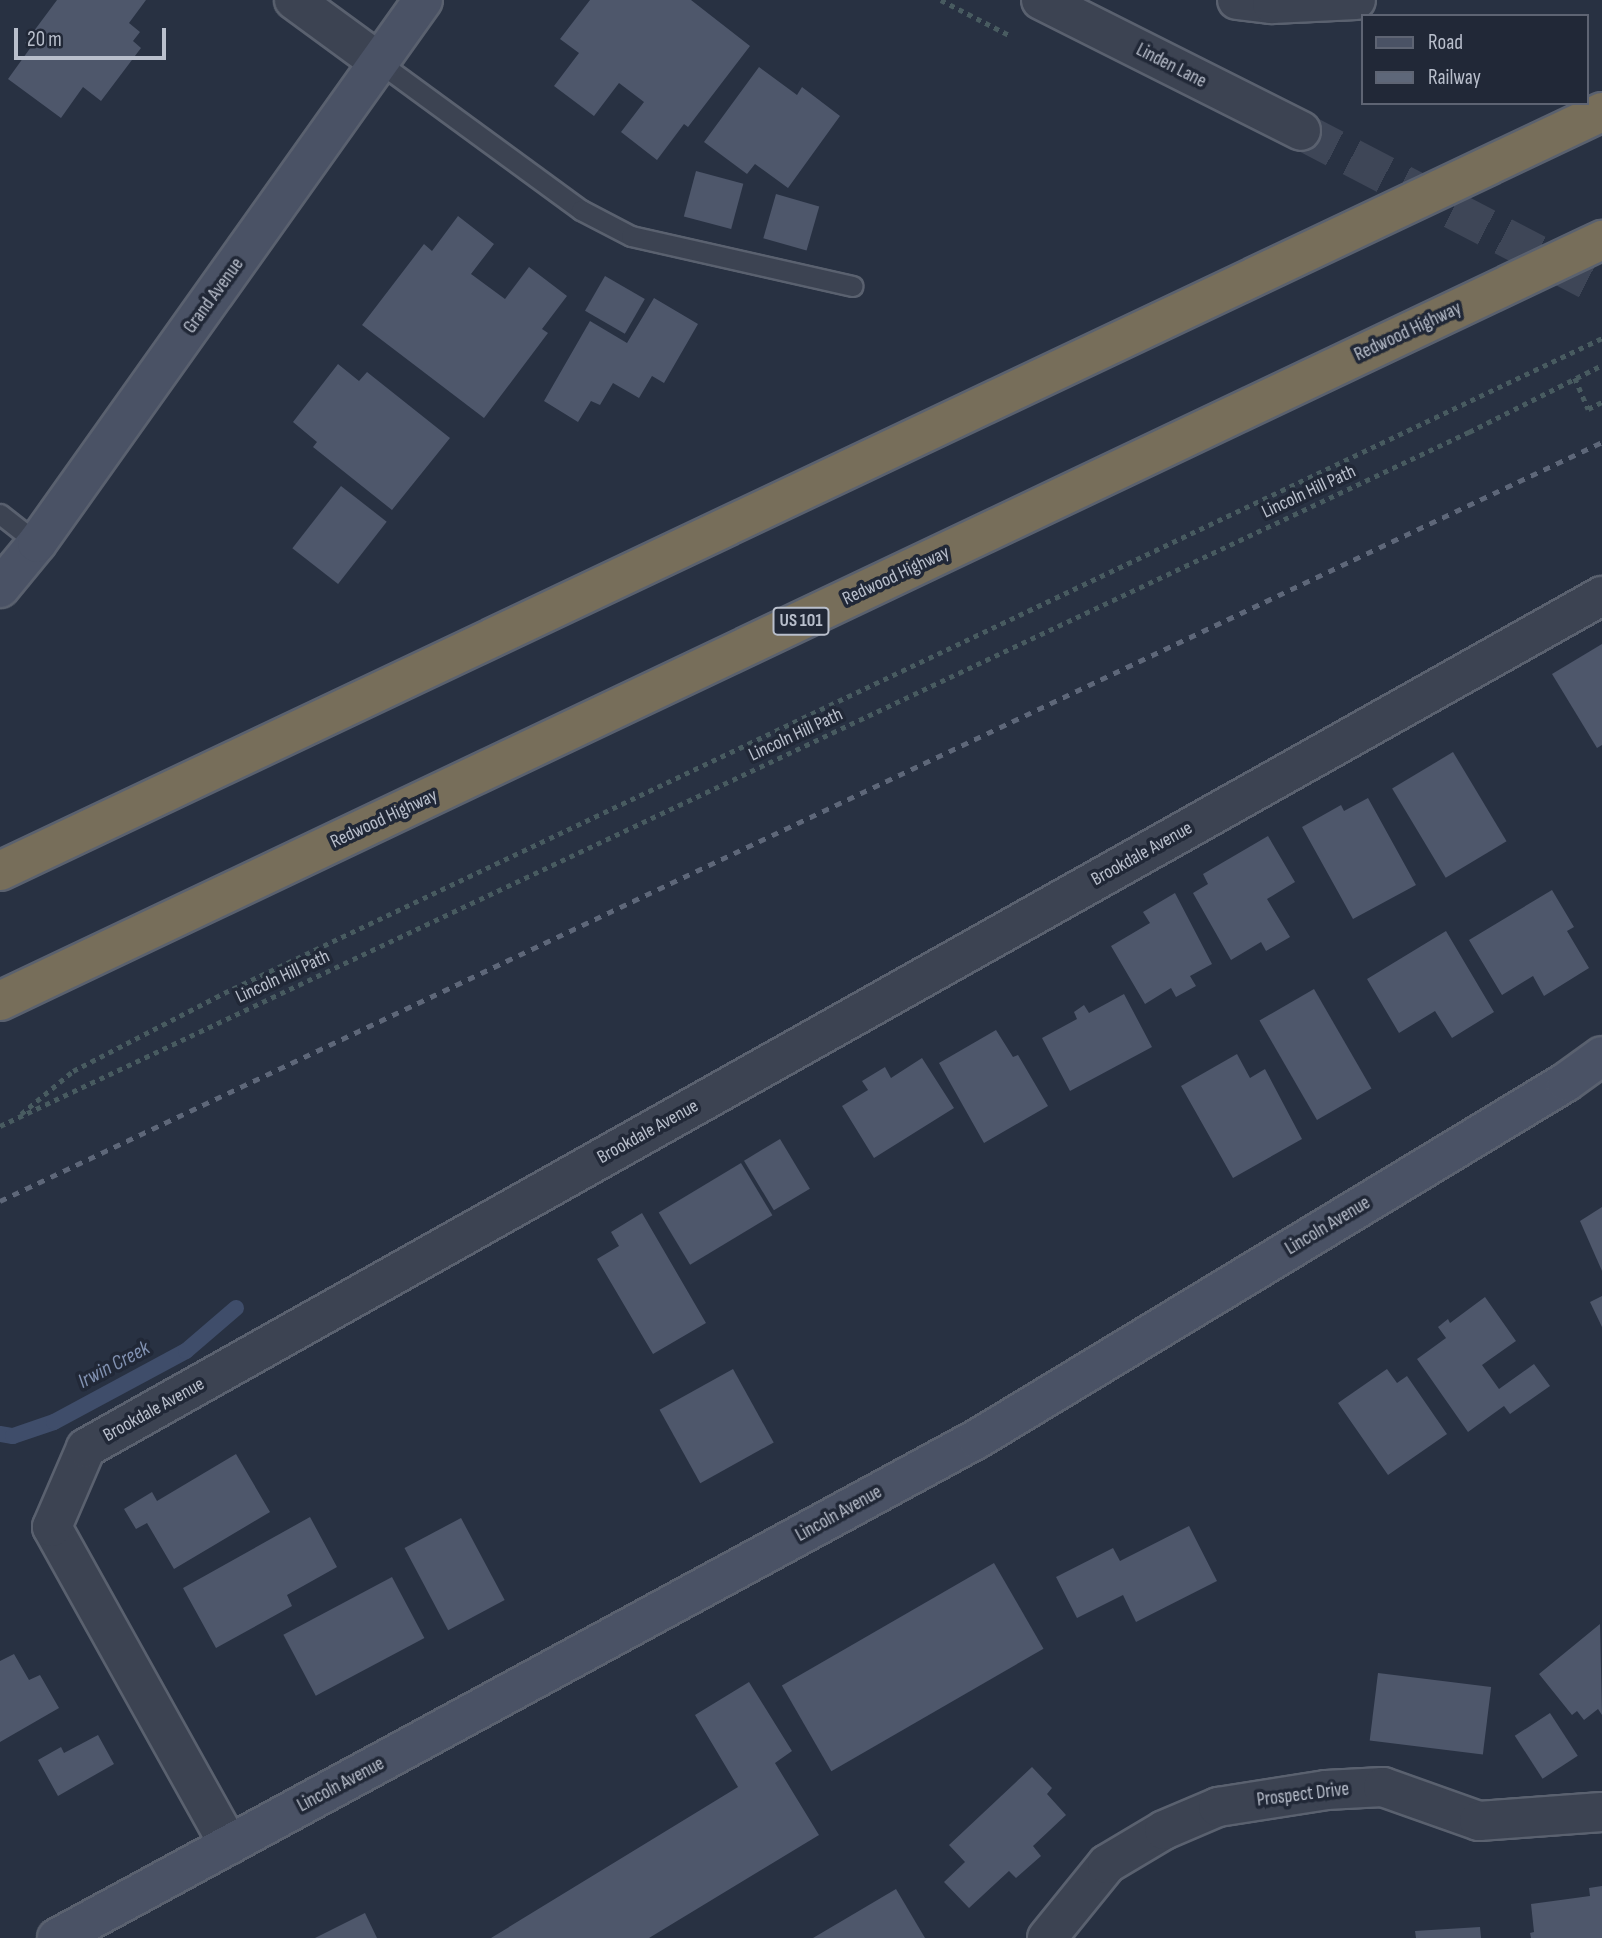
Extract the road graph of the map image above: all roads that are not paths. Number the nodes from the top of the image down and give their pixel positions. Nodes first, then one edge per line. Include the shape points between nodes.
1 (294, 0) edge
2 (423, 0) edge
3 (1041, 0) edge
4 (1237, 0) edge
5 (1356, 0) edge
6 (380, 62) junction
7 (1602, 112) edge
8 (1301, 131) tunnel mouth
9 (1602, 240) edge
10 (852, 286) dead end
11 (0, 514) edge
12 (37, 543) junction
13 (0, 588) edge
14 (1602, 596) edge
15 (0, 871) edge
16 (0, 1001) edge
17 (1602, 1056) edge
18 (1602, 1812) edge
19 (229, 1845) junction
20 (58, 1938) edge
21 (1047, 1938) edge

1 - 6 street
2 - 6 main road, Grand Avenue
3 - 8 street, Linden Lane
4 - 5 street via 1272,4
6 - 10 lane via 581,210 631,236
6 - 12 main road, Grand Avenue
7 - 15 highway
9 - 16 highway, Redwood Highway / US 101
11 - 12 lane
12 - 13 main road, Grand Avenue
14 - 19 street, Brookdale Avenue via 86,1448 52,1527
17 - 19 main road, Lincoln Avenue via 977,1439
18 - 21 street, Prospect Drive via 1479,1821 1383,1787 1326,1790 1218,1807 1164,1830 1107,1864
19 - 20 main road, Lincoln Avenue

